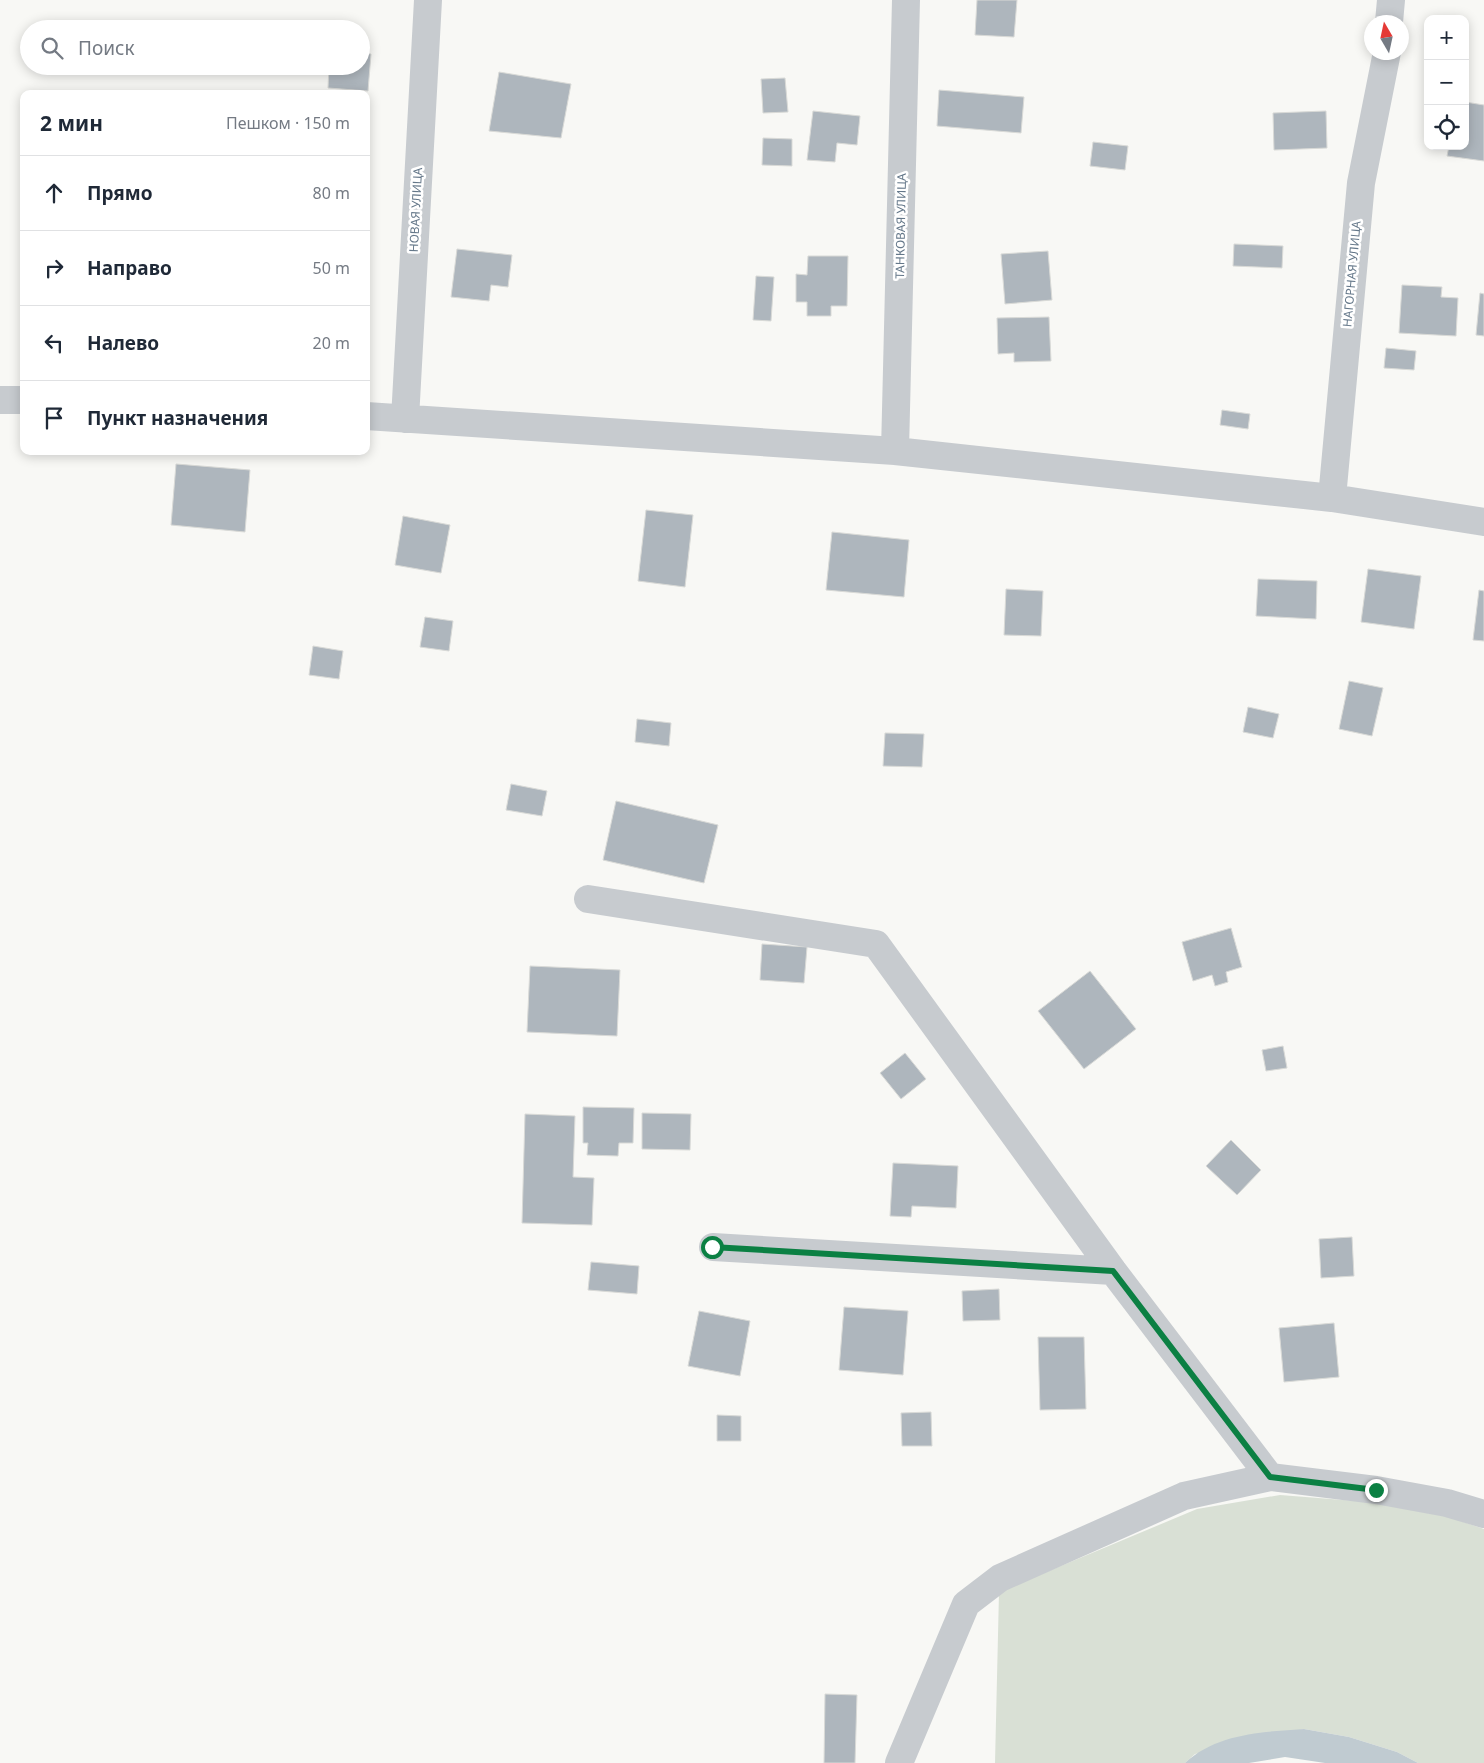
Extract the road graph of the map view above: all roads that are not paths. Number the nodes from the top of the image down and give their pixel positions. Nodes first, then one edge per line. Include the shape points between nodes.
1 (428, 0) edge
2 (906, 0) edge
3 (1391, 0) edge
4 (1390, 15) edge
5 (1385, 60) edge
6 (0, 400) edge
7 (20, 400) edge
8 (370, 416) edge
9 (405, 419) junction
10 (895, 451) junction
11 (1332, 498) junction
12 (1484, 522) edge
13 (588, 899) dead end
14 (712, 1247) dead end
15 (1113, 1271) junction
16 (1270, 1477) junction
17 (1484, 1514) edge
18 (898, 1763) edge

1 - 9 street, НОВАЯ УЛИЦА
2 - 10 street, ТАНКОВАЯ УЛИЦА
3 - 4 street
5 - 11 street, НАГОРНАЯ УЛИЦА via 1361,182
6 - 7 street
8 - 9 street
9 - 10 street
10 - 11 street
11 - 12 street
13 - 15 street via 876,944
14 - 15 street
15 - 16 street
16 - 17 street via 1376,1490 1448,1503
16 - 18 street via 1184,1496 1000,1578 966,1604

